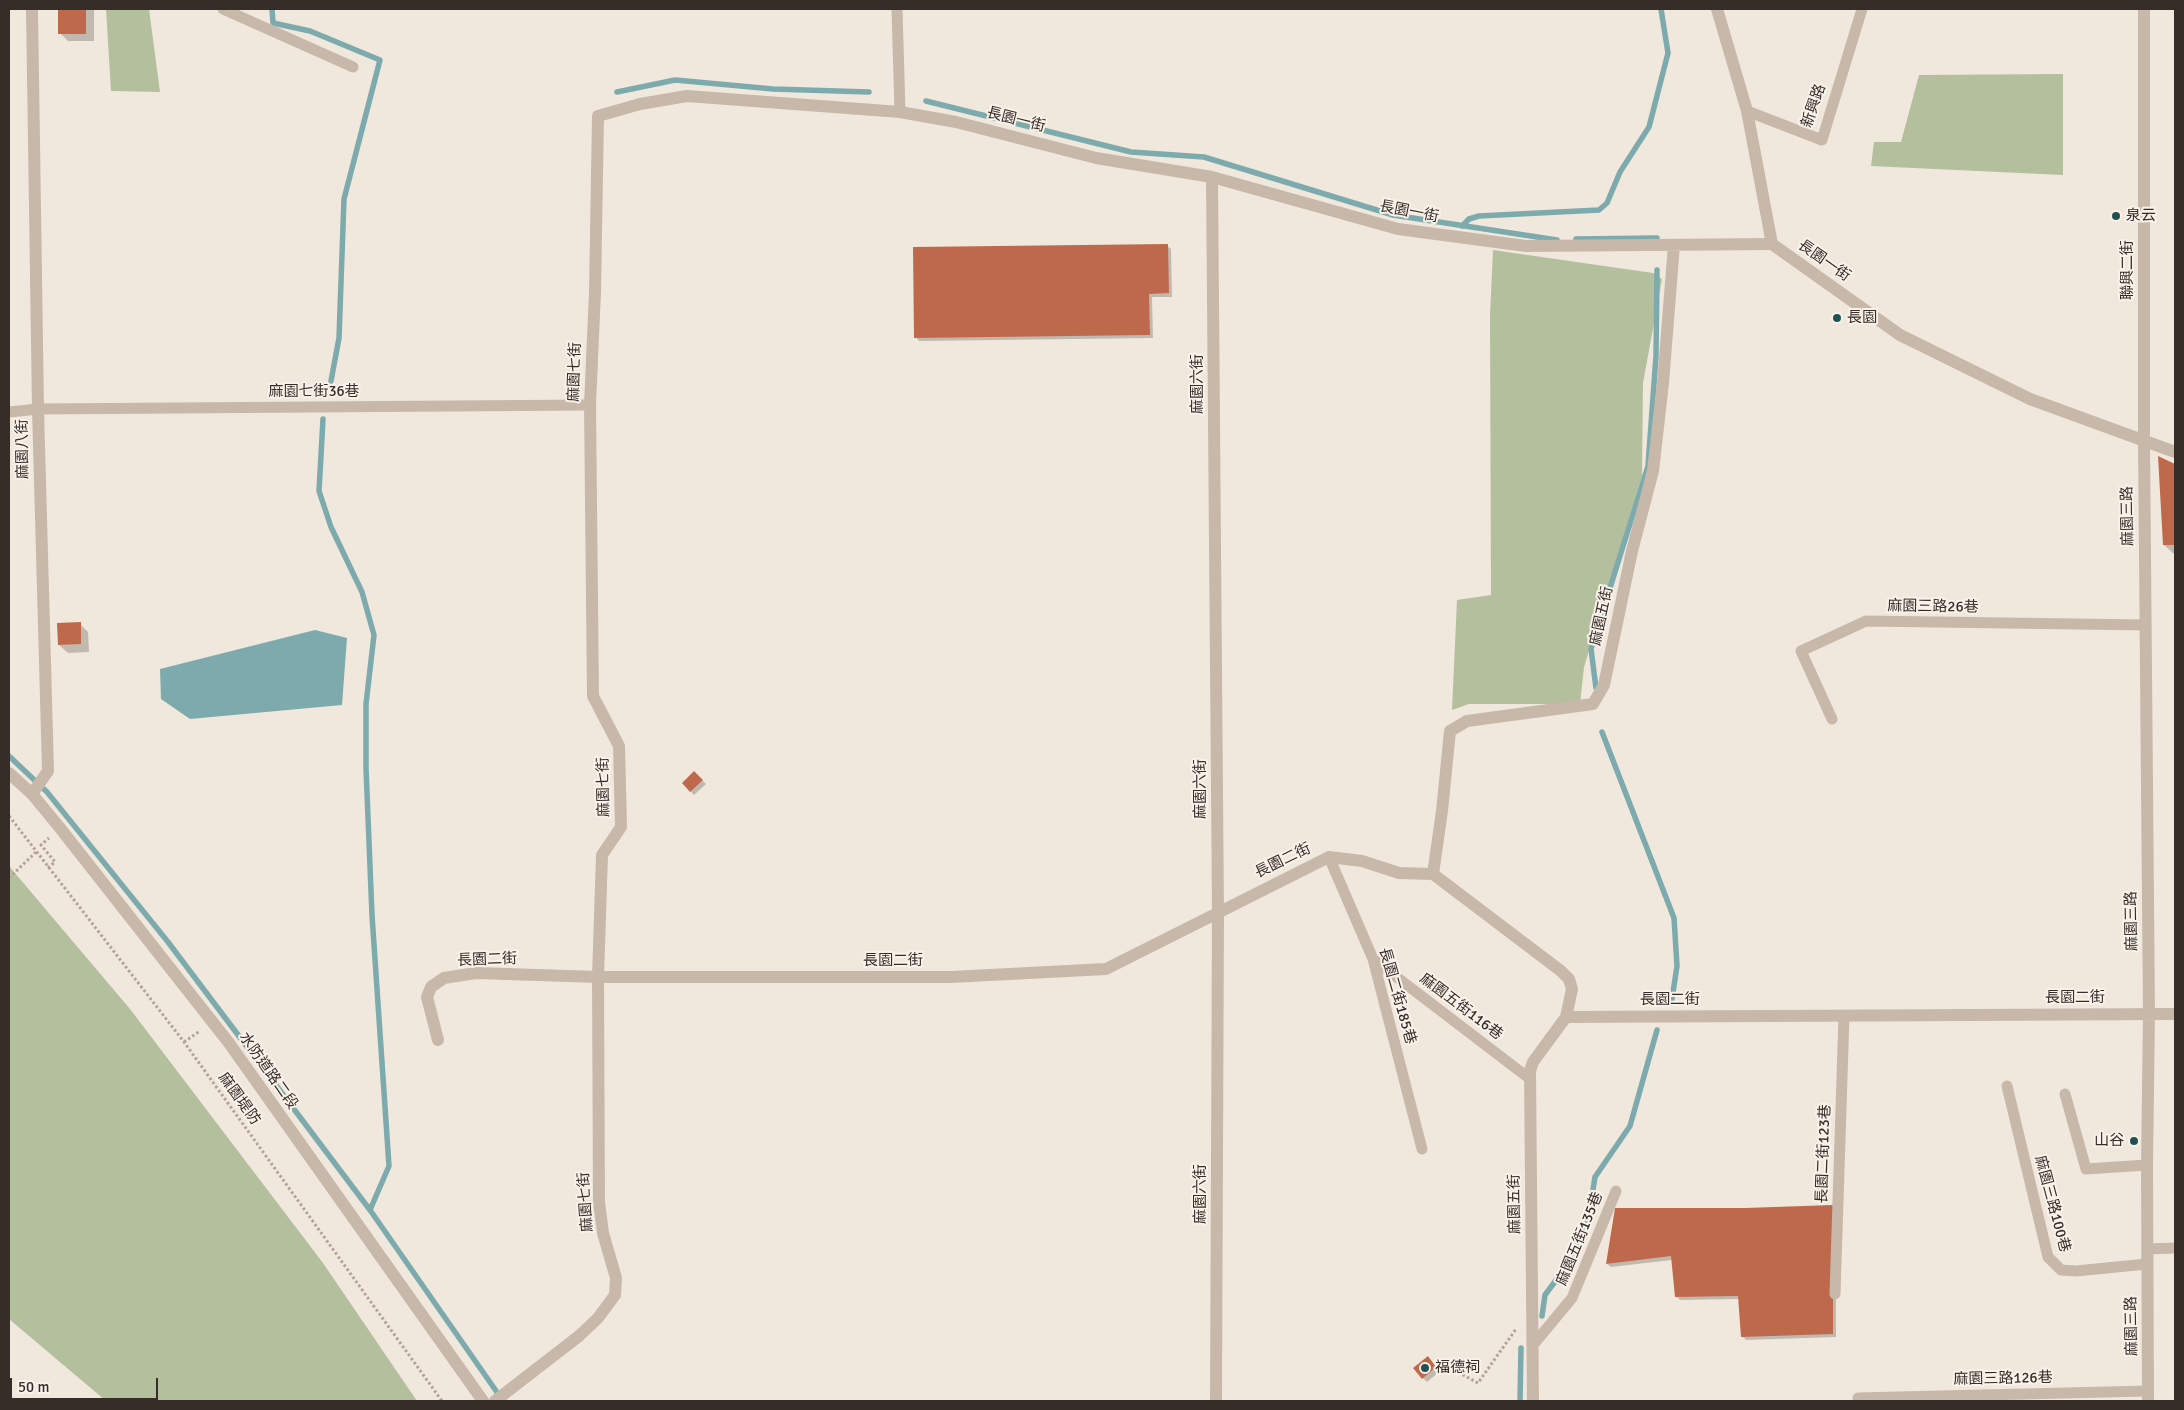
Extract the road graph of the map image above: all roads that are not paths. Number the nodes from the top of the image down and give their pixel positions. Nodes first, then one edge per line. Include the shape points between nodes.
1 (32, 9) edge
2 (223, 9) edge
3 (897, 9) edge
4 (1717, 9) edge
5 (1862, 9) edge
6 (2144, 9) edge
7 (353, 67) dead end
8 (1747, 111) junction
9 (900, 112) junction
10 (598, 116) joint
11 (1212, 176) junction
12 (1772, 244) junction
13 (1674, 245) junction
14 (590, 405) junction
15 (38, 409) junction
16 (9, 412) edge
17 (2144, 441) junction
18 (2175, 452) edge
19 (2146, 625) junction
20 (1832, 719) dead end
21 (9, 773) edge
22 (32, 794) junction
23 (1329, 857) junction
24 (1433, 874) junction
25 (1218, 912) junction
26 (1373, 960) junction
27 (598, 977) junction
28 (2150, 1014) junction
29 (2175, 1014) edge
30 (1844, 1016) junction
31 (1566, 1017) junction
32 (438, 1040) dead end
33 (1530, 1079) junction
34 (2007, 1086) dead end
35 (2065, 1094) dead end
36 (1422, 1149) dead end
37 (2147, 1165) junction
38 (1616, 1190) dead end
39 (2147, 1248) junction
40 (2175, 1248) edge
41 (2147, 1264) junction
42 (1834, 1294) dead end
43 (1533, 1345) junction
44 (2148, 1396) edge
45 (1858, 1398) dead end
46 (483, 1401) edge
47 (495, 1401) edge
48 (1216, 1401) edge
49 (1533, 1401) edge

1 - 15 street, 麻園八街
2 - 7 lane
3 - 9 lane
4 - 8 street
5 - 8 lane, 新興路 via 1822,140
6 - 17 street, 聯興二街
8 - 12 street
9 - 10 street, 長園一街 via 687,96
9 - 11 street, 長園一街 via 956,122 1096,158
10 - 14 street, 麻園七街
11 - 13 street, 長園一街 via 1398,229 1526,246
11 - 25 street, 麻園六街
12 - 13 street, 長園一街
12 - 17 street, 長園一街 via 1900,335 2030,399
13 - 24 street, 麻園五街 via 1653,471 1632,551 1604,685 1593,704 1467,720 1450,731
14 - 15 lane, 麻園七街36巷
14 - 27 street, 麻園七街 via 593,696 619,746 621,827 602,855
15 - 16 lane, 麻園七街36巷
15 - 22 street, 麻園八街 via 48,771
17 - 18 street, 長園一街
17 - 19 street, 麻園三路
19 - 20 lane, 麻園三路26巷 via 1866,621 1801,651
19 - 28 street, 麻園三路
21 - 22 street, 水防道路二段
22 - 46 street, 水防道路二段 via 229,1043
23 - 24 street, 長園二街 via 1399,873
23 - 25 street, 長園二街
23 - 26 lane, 長園二街185巷
24 - 31 street via 1569,979 1572,988
25 - 27 street, 長園二街 via 1106,969 951,977
25 - 48 street, 麻園六街
26 - 33 lane, 麻園五街116巷
26 - 36 lane, 長園二街185巷
27 - 32 street, 長園二街 via 476,973 444,978 432,987 427,997
27 - 47 street, 麻園七街 via 599,1202 603,1233 616,1278 615,1296 579,1336
28 - 29 street, 長園二街
28 - 30 street, 長園二街
28 - 37 street, 麻園三路
30 - 31 street, 長園二街
30 - 42 lane, 長園二街123巷
31 - 33 street, 麻園五街 via 1532,1062
33 - 43 street, 麻園五街
34 - 41 lane, 麻園三路100巷 via 2048,1258 2061,1270 2076,1271
35 - 37 lane via 2086,1169
37 - 39 street, 麻園三路
38 - 43 lane, 麻園五街135巷 via 1572,1298
39 - 40 lane
39 - 41 street, 麻園三路
41 - 44 street, 麻園三路
43 - 49 street, 麻園五街
44 - 45 lane, 麻園三路126巷

